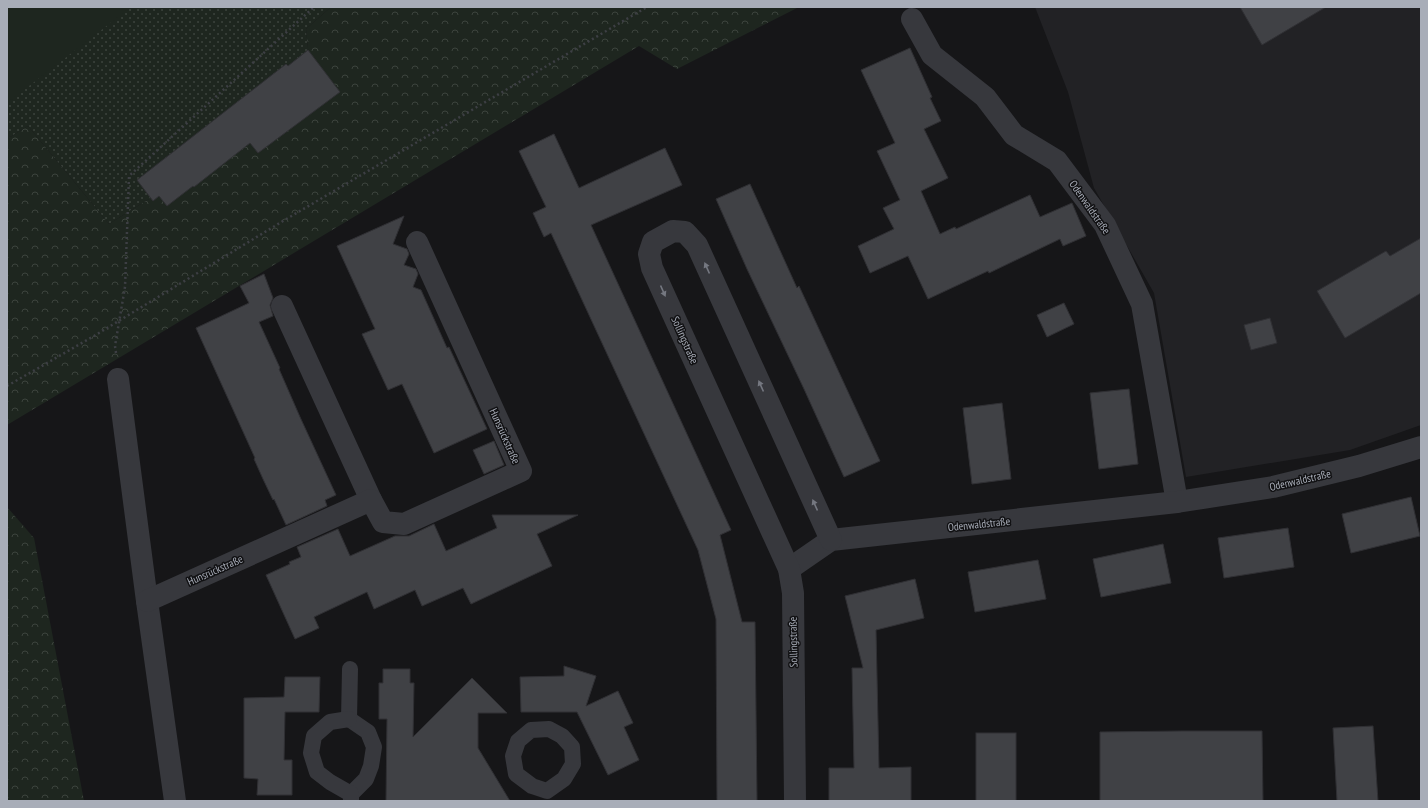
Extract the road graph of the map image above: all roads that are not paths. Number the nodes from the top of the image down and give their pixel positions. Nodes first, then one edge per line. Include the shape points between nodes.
1 (912, 19) dead end
2 (417, 242) dead end
3 (282, 306) dead end
4 (118, 379) road end
5 (1421, 447) edge
6 (371, 500) junction
7 (1177, 502) junction
8 (831, 540) junction
9 (789, 569) junction
10 (147, 601) junction
11 (350, 669) dead end
12 (349, 719) junction
13 (351, 797) edge
14 (175, 801) edge
15 (795, 801) edge

1 - 7 street, Odenwaldstraße via 932,55 985,97 1014,135 1057,161 1106,225 1142,304
2 - 6 street, Hunsrückstraße via 522,471 404,524 384,522
3 - 6 street, Hunsrückstraße
4 - 10 street
5 - 7 street, Odenwaldstraße via 1359,466 1272,487
6 - 10 street, Hunsrückstraße
7 - 8 street, Odenwaldstraße
8 - 9 street, Odenwaldstraße
8 -> 9 street, Sollingstraße via 697,245 685,232 674,231 653,242 649,254 652,268
9 - 15 street, Sollingstraße via 793,593
10 - 14 street
11 - 12 lane
12 - 13 lane via 368,732 374,747 366,779
12 - 13 lane via 330,722 314,736 311,753 317,772

